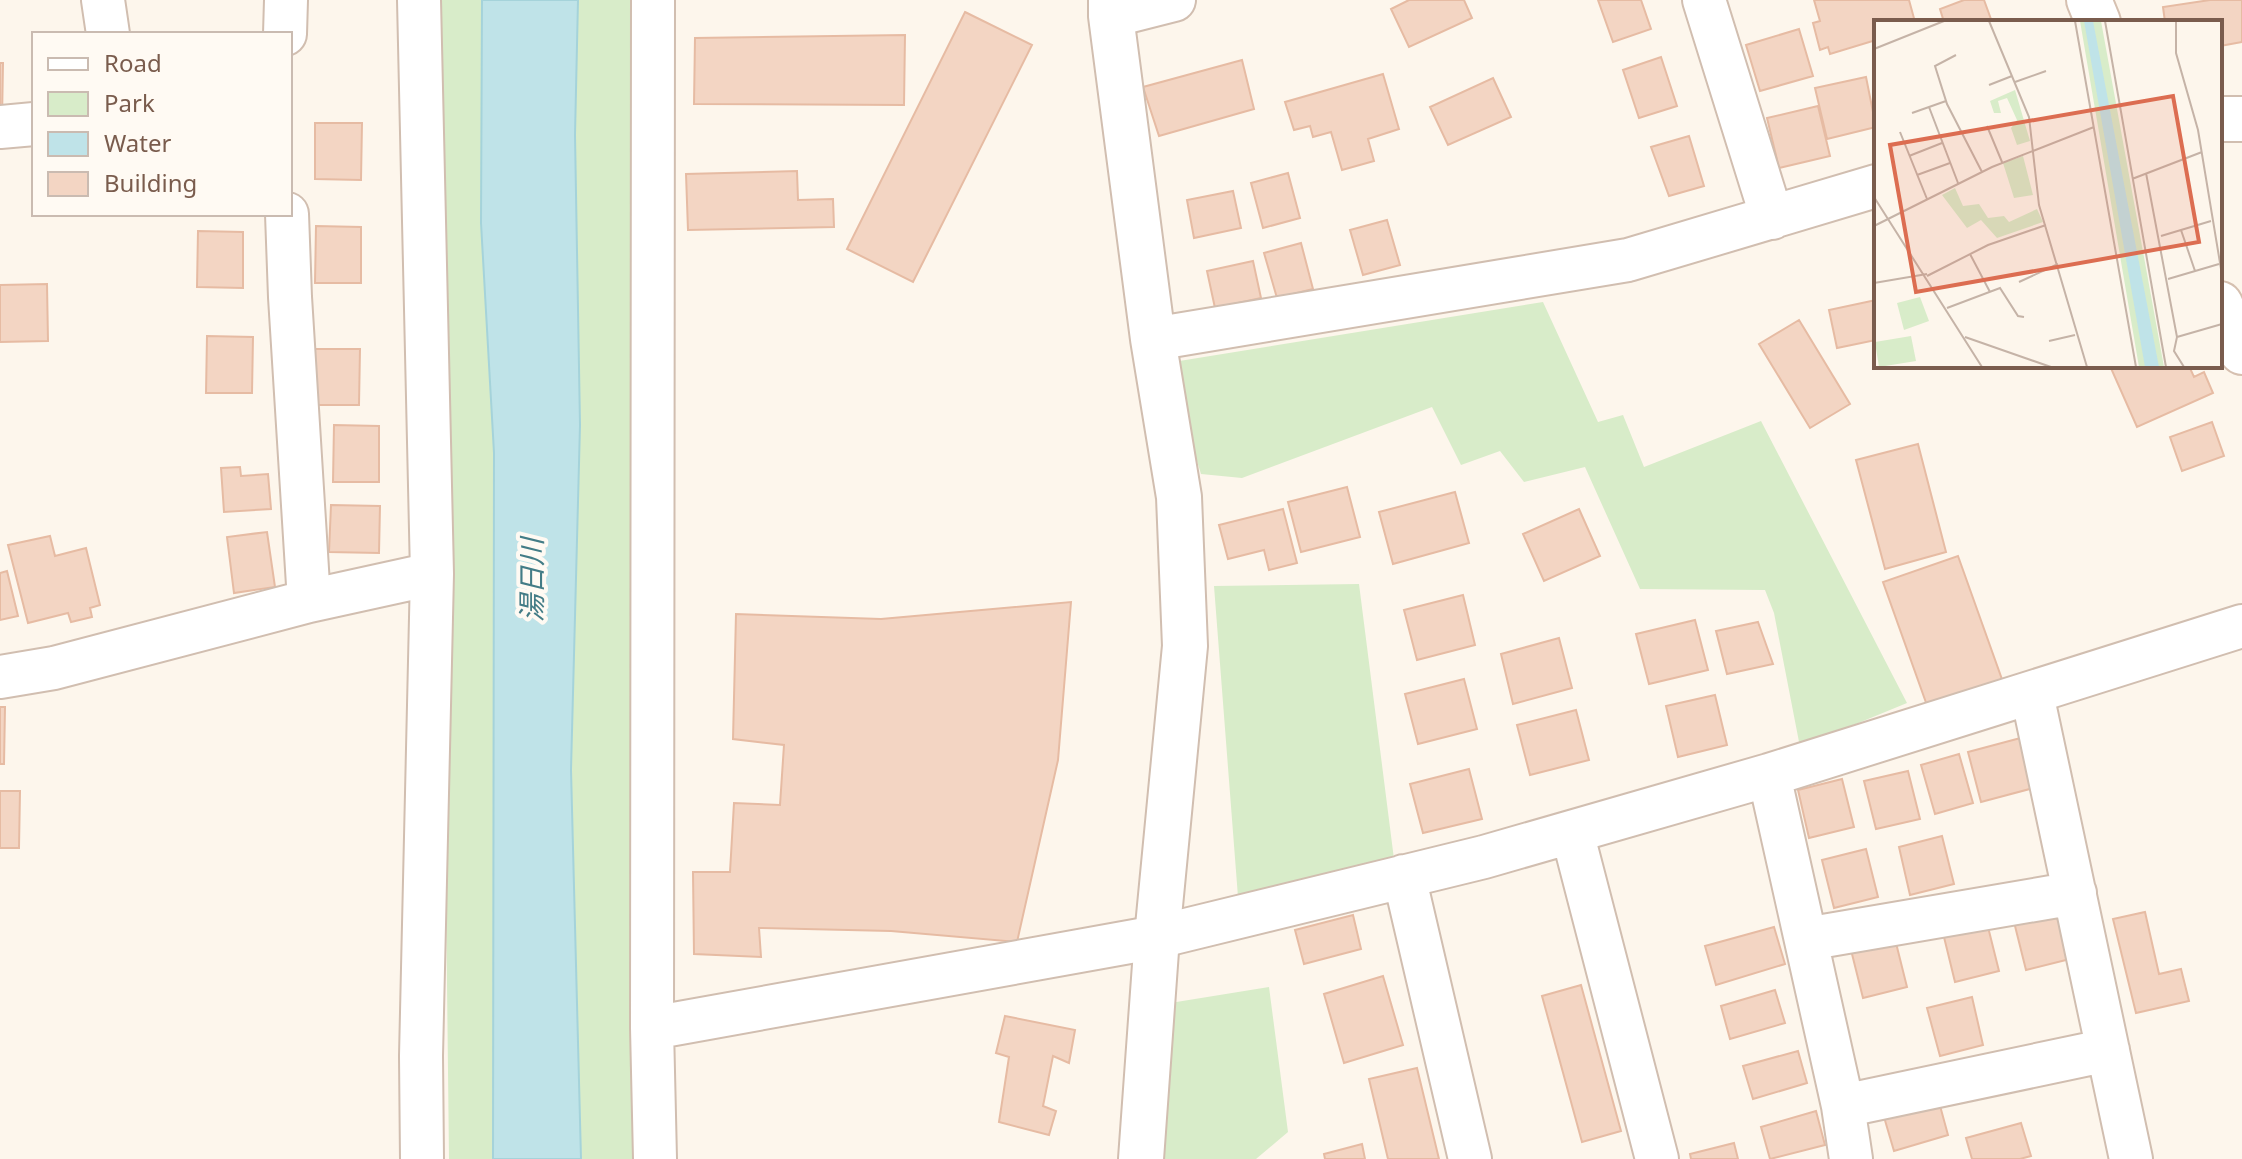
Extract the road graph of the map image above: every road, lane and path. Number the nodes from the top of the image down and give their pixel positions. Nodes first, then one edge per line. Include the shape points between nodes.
1 (103, 0) edge
2 (286, 0) edge
3 (419, 0) edge
4 (653, 0) edge
5 (1174, 0) edge
6 (1704, 0) edge
7 (2089, 0) edge
8 (1111, 8) edge
9 (2097, 20) edge
10 (108, 32) edge
11 (285, 32) edge
12 (32, 124) edge
13 (0, 127) edge
14 (1874, 187) edge
15 (287, 216) edge
16 (1772, 218) junction
17 (2222, 308) edge
18 (1153, 339) junction
19 (2242, 352) edge
20 (432, 574) junction
21 (309, 601) junction
22 (2242, 626) edge
23 (0, 677) edge
24 (2032, 694) junction
25 (1769, 775) junction
26 (1572, 832) junction
27 (1404, 876) junction
28 (2075, 893) junction
29 (1157, 937) junction
30 (1806, 939) junction
31 (652, 1028) junction
32 (2108, 1050) junction
33 (1843, 1106) junction
34 (422, 1159) edge
35 (655, 1159) edge
36 (1141, 1159) edge
37 (1470, 1159) edge
38 (1657, 1159) edge
39 (1851, 1159) edge
40 (2131, 1159) edge

1 - 10 street
2 - 11 street
3 - 20 street
4 - 31 street
5 - 8 street
6 - 16 street
7 - 9 street
8 - 18 street
12 - 13 street
14 - 16 street
15 - 21 street
16 - 18 street via 1628,260
17 - 19 street
18 - 29 street via 1179,497 1185,646
20 - 21 street
20 - 34 street
21 - 23 street via 54,668
22 - 24 street
24 - 25 street
24 - 28 street
25 - 26 street
25 - 30 street
26 - 27 street
26 - 38 street
27 - 29 street
27 - 37 street
28 - 30 street
28 - 32 street
29 - 31 street
29 - 36 street
30 - 33 street
31 - 35 street
32 - 33 street
32 - 40 street
33 - 39 street

